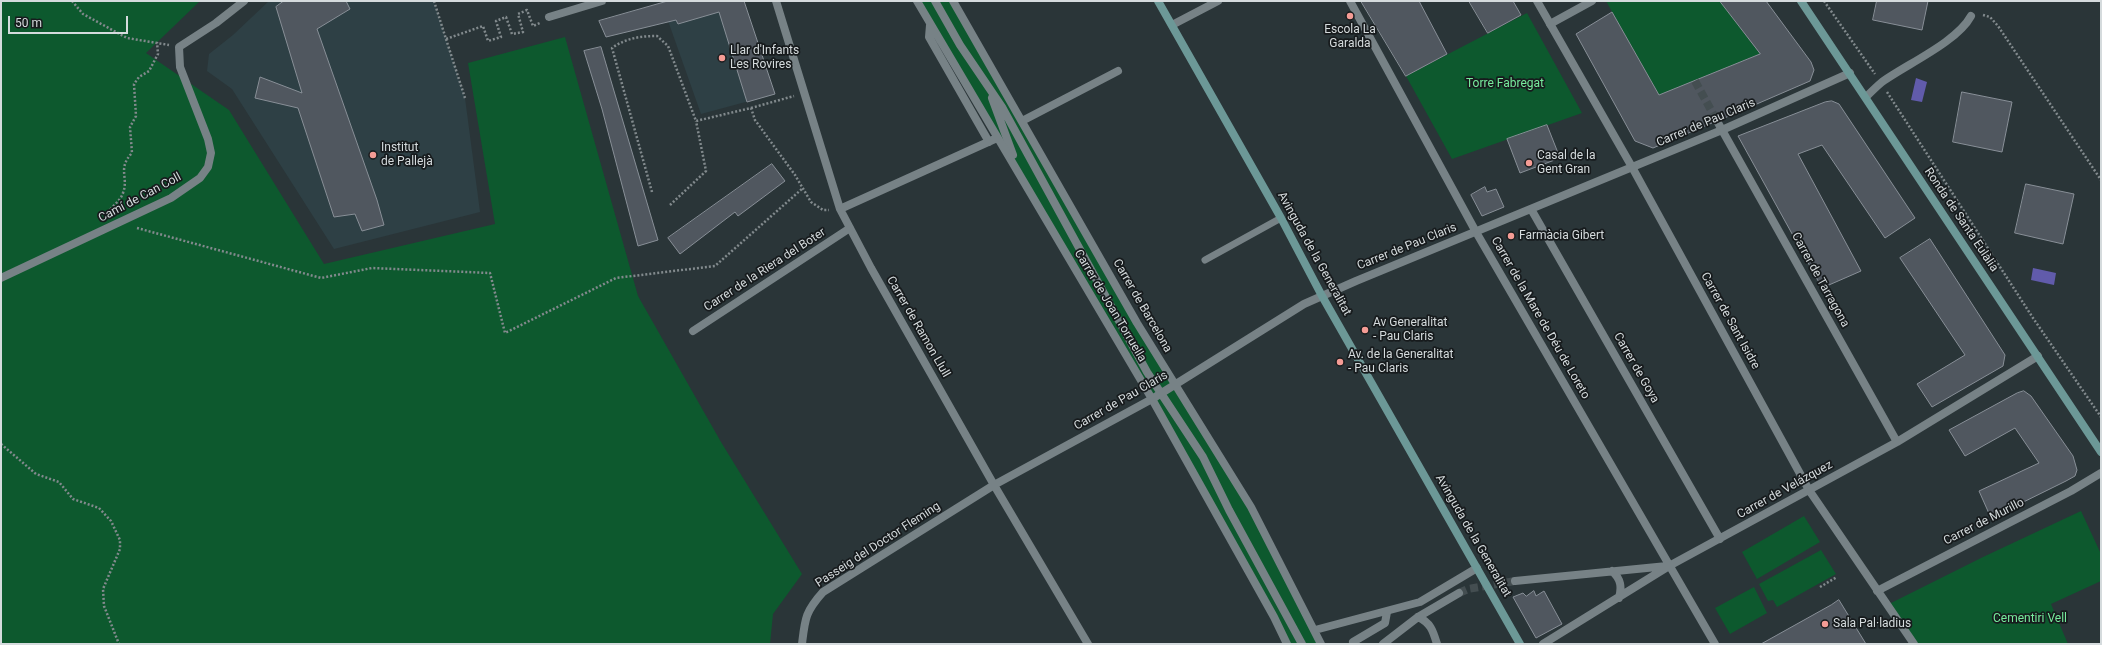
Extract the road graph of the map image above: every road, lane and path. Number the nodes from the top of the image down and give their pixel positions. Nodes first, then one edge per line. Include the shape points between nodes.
1 (72, 1) edge
2 (244, 1) edge
3 (434, 1) edge
4 (602, 1) edge
5 (776, 1) edge
6 (917, 1) edge
7 (935, 1) edge
8 (953, 1) edge
9 (1158, 1) edge
10 (1218, 1) edge
11 (1350, 1) edge
12 (1537, 1) edge
13 (1592, 1) edge
14 (1801, 1) edge
15 (1824, 1) edge
16 (1971, 16) joint
17 (549, 17) joint
18 (1550, 24) junction
19 (930, 25) junction
20 (1172, 25) junction
21 (446, 39) junction
22 (157, 42) junction
23 (179, 47) junction
24 (1118, 71) dead end
25 (1850, 74) junction
26 (984, 80) junction
27 (1881, 83) junction
28 (804, 94) junction
29 (1866, 97) junction
30 (465, 98) dead end
31 (750, 108) junction
32 (1022, 121) junction
33 (1717, 121) tunnel mouth
34 (696, 122) junction
35 (1722, 130) junction
36 (997, 138) junction
37 (989, 142) junction
38 (1012, 155) dead end
39 (1632, 167) junction
40 (2101, 180) edge
41 (803, 188) junction
42 (652, 192) dead end
43 (670, 205) dead end
44 (840, 209) junction
45 (1531, 209) junction
46 (1281, 218) junction
47 (121, 223) junction
48 (850, 228) junction
49 (1476, 232) junction
50 (92, 237) junction
51 (1080, 249) junction
52 (1090, 252) dead end
53 (1205, 260) dead end
54 (1082, 270) junction
55 (1, 278) edge
56 (1322, 296) junction
57 (693, 331) dead end
58 (2038, 356) junction
59 (1174, 384) junction
60 (1161, 393) junction
61 (1152, 399) junction
62 (2101, 417) edge
63 (1897, 442) junction
64 (1, 444) edge
65 (2101, 452) edge
66 (2101, 473) edge
67 (994, 485) junction
68 (1809, 490) junction
69 (1720, 539) junction
70 (1670, 566) junction
71 (1477, 568) junction
72 (1612, 571) junction
73 (1837, 577) dead end
74 (1515, 580) tunnel mouth
75 (1820, 587) dead end
76 (1877, 591) junction
77 (1459, 593) tunnel mouth
78 (1619, 598) junction
79 (1387, 612) junction
80 (1418, 617) junction
81 (1315, 630) junction
82 (1353, 642) dead end
83 (120, 644) edge
84 (802, 644) edge
85 (1088, 644) edge
86 (1287, 644) edge
87 (1302, 644) edge
88 (1321, 644) edge
89 (1383, 644) edge
90 (1437, 644) edge
91 (1520, 644) edge
92 (1543, 644) edge
93 (1715, 644) edge
94 (1914, 644) edge

1 - 22 path via 83,14 127,38
2 - 23 street via 216,24
3 - 21 path
4 - 17 street
5 - 28 street, Carrer de Ramon Llull
6 - 19 street, Carrer de Joan Torruella
7 - 26 street
8 - 32 street, Carrer de Barcelona
9 - 20 main road, Avinguda de la Generalitat
10 - 20 street
11 - 49 street, Carrer de la Mare de Déu de Loreto
12 - 18 street, Carrer de Sant Isidre
13 - 18 street
14 - 25 main road, Ronda de Santa Eulàlia
15 - 27 path
16 - 27 street via 1966,25 1954,35
16 - 40 path via 1990,16
17 - 21 path via 533,26 527,10 518,14 523,32 512,34 506,17 496,21 501,37 488,41 483,26
18 - 39 street, Carrer de Sant Isidre
19 - 36 street, Carrer de Joan Torruella
19 - 37 street, Carrer de Joan Torruella via 929,36
20 - 46 main road, Avinguda de la Generalitat
21 - 30 path
22 - 23 path
22 - 50 path via 158,54 149,71 139,77 134,84 136,116 130,127 132,153 126,159 123,168 123,192
23 - 47 street, Camí de Can Coll via 180,67 208,140 211,153 208,167 200,178 176,195
24 - 32 street
25 - 29 main road, Ronda de Santa Eulàlia
25 - 35 street, Carrer de Pau Claris
26 - 38 street
26 - 51 street via 1020,139
27 - 29 street
27 - 62 path via 2033,318
28 - 31 path
28 - 44 street, Carrer de Ramon Llull
29 - 58 main road, Ronda de Santa Eulàlia
31 - 34 path
31 - 41 path via 755,120
32 - 59 street, Carrer de Barcelona
33 - 35 street, Carrer de Tarragona
34 - 42 path via 668,46 663,41 657,36 642,36 620,42 612,48
34 - 43 path via 706,171
35 - 39 street, Carrer de Pau Claris
35 - 63 street, Carrer de Tarragona
36 - 37 street
36 - 54 street, Carrer de Joan Torruella
37 - 44 street
39 - 45 street, Carrer de Pau Claris
39 - 68 street, Carrer de Sant Isidre
41 - 44 path via 811,202 823,210
41 - 47 path via 715,266 616,278 505,333 490,273 372,268 321,278
44 - 48 street, Carrer de Ramon Llull
45 - 49 street, Carrer de Pau Claris
45 - 69 street, Carrer de Goya
46 - 53 lane
46 - 56 main road, Avinguda de la Generalitat
47 - 50 street, Camí de Can Coll
48 - 57 street, Carrer de la Riera del Boter
48 - 67 street, Carrer de Ramon Llull
49 - 56 street, Carrer de Pau Claris
49 - 70 street, Carrer de la Mare de Déu de Loreto
50 - 55 street, Camí de Can Coll
51 - 52 street
51 - 54 street
54 - 60 street
54 - 61 street, Carrer de Joan Torruella
56 - 59 street, Carrer de Pau Claris via 1304,304
56 - 71 main road, Avinguda de la Generalitat
58 - 63 street, Carrer de Velázquez
58 - 65 main road, Ronda de Santa Eulàlia
59 - 60 street, Carrer de Pau Claris
59 - 81 street, Carrer de Barcelona via 1251,507
60 - 61 street, Carrer de Pau Claris
60 - 87 street via 1223,490
61 - 67 street, Carrer de Pau Claris
61 - 86 street, Carrer de Joan Torruella
63 - 68 street, Carrer de Velázquez
64 - 83 path via 36,474 60,482 73,499 99,508 111,522 120,540 120,549 103,589 104,606
66 - 76 street, Carrer de Murillo
67 - 84 street, Passeig del Doctor Fleming via 823,592 812,604 806,616
67 - 85 street, Carrer de Ramon Llull
68 - 69 street, Carrer de Velázquez
68 - 76 street, Carrer de Sant Isidre
69 - 70 street, Carrer de Velázquez
70 - 72 street
70 - 78 street, Carrer de Velázquez
70 - 93 street, Carrer de la Mare de Déu de Loreto
71 - 79 street via 1420,602
71 - 91 main road, Avinguda de la Generalitat
72 - 74 street
72 - 78 street via 1620,579
73 - 75 path
76 - 94 street, Carrer de Sant Isidre
77 - 80 street
78 - 92 street, Carrer de Velázquez
79 - 81 street
79 - 82 street via 1385,623
80 - 89 street
80 - 90 street via 1431,627
81 - 88 street, Carrer de Barcelona

